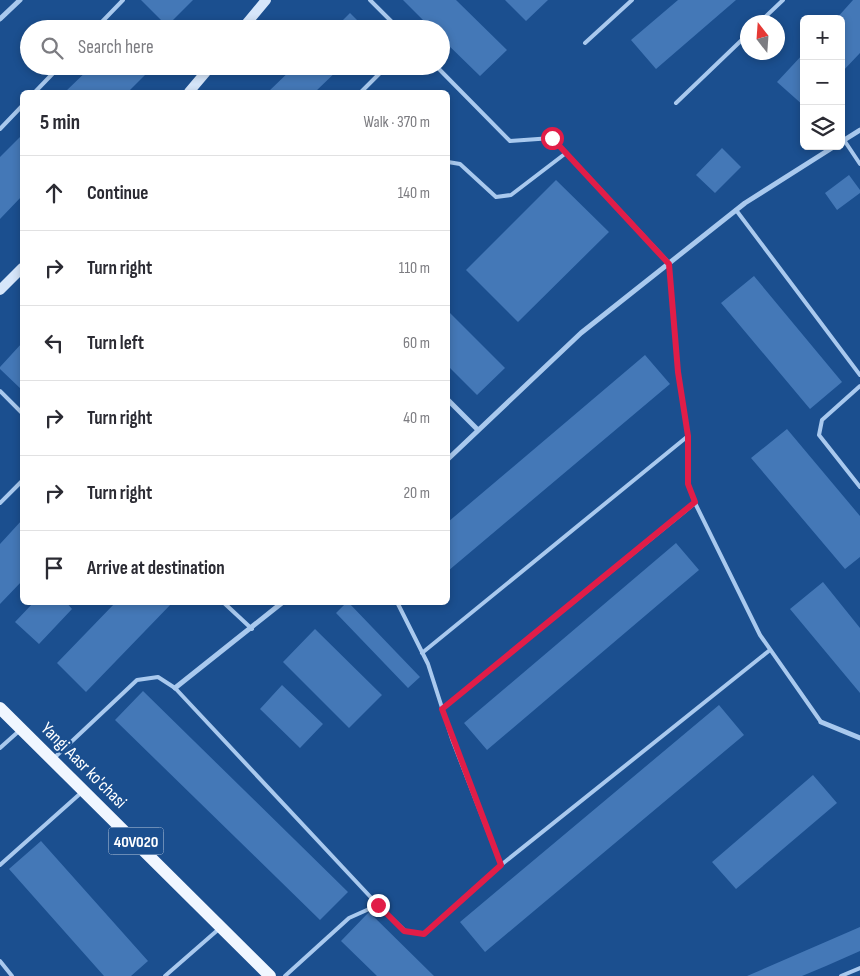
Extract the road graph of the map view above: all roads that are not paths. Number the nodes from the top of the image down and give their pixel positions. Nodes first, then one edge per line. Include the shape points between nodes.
1 (20, 0) edge
2 (123, 0) edge
3 (266, 0) edge
4 (370, 0) edge
5 (632, 0) edge
6 (783, 0) edge
7 (767, 15) edge
8 (0, 19) edge
9 (104, 20) edge
10 (249, 20) edge
11 (389, 20) edge
12 (740, 42) edge
13 (585, 43) dead end
14 (51, 75) edge
15 (204, 75) edge
16 (378, 75) edge
17 (445, 75) edge
18 (37, 90) edge
19 (192, 90) edge
20 (363, 90) edge
21 (676, 103) dead end
22 (20, 108) edge
23 (0, 130) edge
24 (860, 130) edge
25 (845, 140) edge
26 (845, 144) edge
27 (829, 150) edge
28 (566, 153) junction
29 (450, 162) edge
30 (860, 164) edge
31 (736, 210) junction
32 (669, 264) junction
33 (20, 270) edge
34 (0, 290) edge
35 (860, 375) edge
36 (860, 386) edge
37 (0, 391) edge
38 (450, 402) edge
39 (20, 412) edge
40 (478, 430) junction
41 (688, 436) junction
42 (450, 456) edge
43 (20, 482) edge
44 (860, 487) edge
45 (695, 502) junction
46 (0, 503) edge
47 (226, 605) edge
48 (280, 605) edge
49 (398, 605) edge
50 (252, 629) junction
51 (770, 650) junction
52 (422, 653) junction
53 (175, 688) junction
54 (0, 708) edge
55 (442, 709) junction
56 (821, 722) joint
57 (22, 729) junction
58 (860, 738) edge
59 (0, 748) edge
60 (53, 759) junction
61 (84, 790) junction
62 (0, 866) edge
63 (497, 868) junction
64 (378, 905) junction
65 (221, 926) junction
66 (0, 960) edge
67 (860, 968) edge
68 (12, 976) edge
69 (165, 976) edge
70 (270, 976) edge
71 (285, 976) edge
72 (842, 976) edge

1 - 8 street
2 - 9 lane
3 - 10 street
4 - 11 lane
5 - 13 lane
6 - 7 lane
12 - 21 lane
14 - 18 lane
15 - 19 street
16 - 20 lane
17 - 28 lane via 510,141 552,138
22 - 23 lane
24 - 25 street
26 - 30 lane
27 - 31 street
28 - 29 lane via 511,195 496,197 460,164
28 - 32 lane
31 - 32 street
31 - 35 lane
32 - 40 street via 581,333
32 - 41 lane via 678,372
33 - 34 street
36 - 44 lane via 822,420 819,435
37 - 39 lane
38 - 40 street
40 - 42 street
41 - 45 lane via 688,484
41 - 52 lane
43 - 46 lane
45 - 51 lane
45 - 55 lane
47 - 50 lane
48 - 50 street
49 - 52 lane
50 - 53 street
51 - 56 lane
51 - 63 lane
52 - 55 lane
53 - 60 lane via 158,677 136,680
53 - 64 lane
54 - 57 main road, Yangi Aasr ko'chasi / 40V020
55 - 63 lane via 501,865
56 - 58 street
57 - 59 lane
57 - 60 main road, Yangi Aasr ko'chasi / 40V020
60 - 61 main road, Yangi Aasr ko'chasi / 40V020
61 - 62 lane
61 - 65 main road, Yangi Aasr ko'chasi / 40V020
63 - 64 lane via 424,934 404,931
64 - 71 lane via 350,918
65 - 69 lane
65 - 70 main road, Yangi Aasr ko'chasi / 40V020
66 - 68 lane
67 - 72 lane

